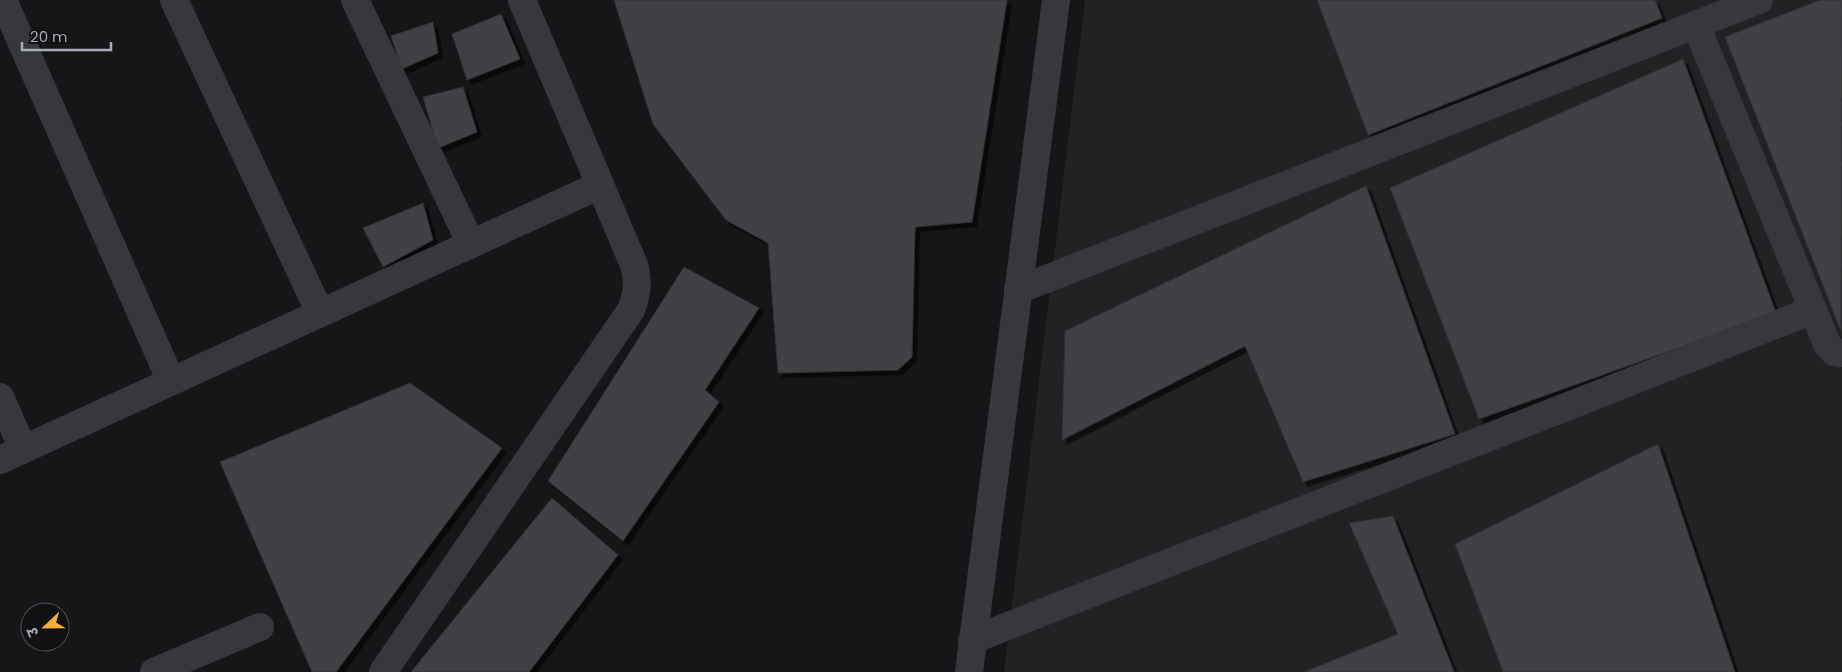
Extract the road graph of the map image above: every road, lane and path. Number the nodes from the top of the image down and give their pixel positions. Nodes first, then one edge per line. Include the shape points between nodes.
1 (3, 0) edge
2 (174, 0) edge
3 (356, 0) edge
4 (522, 0) edge
5 (1056, 0) edge
6 (1759, 0) edge
7 (1696, 25) junction
8 (600, 185) junction
9 (471, 244) junction
10 (1018, 290) junction
11 (1813, 310) junction
12 (320, 314) junction
13 (1842, 353) edge
14 (171, 381) junction
15 (0, 397) edge
16 (12, 454) edge
17 (260, 627) dead end
18 (972, 640) junction
19 (154, 672) edge
20 (383, 672) edge
21 (968, 672) edge

1 - 14 street
2 - 12 street
3 - 9 street
4 - 8 street
5 - 10 street
6 - 7 street
7 - 10 street
7 - 11 street
8 - 9 street
8 - 20 street via 638,277 637,295 631,310
9 - 12 street
10 - 18 street
11 - 13 street via 1827,344 1834,352
11 - 18 street
12 - 14 street
14 - 16 street
15 - 16 street
17 - 19 street
18 - 21 street

